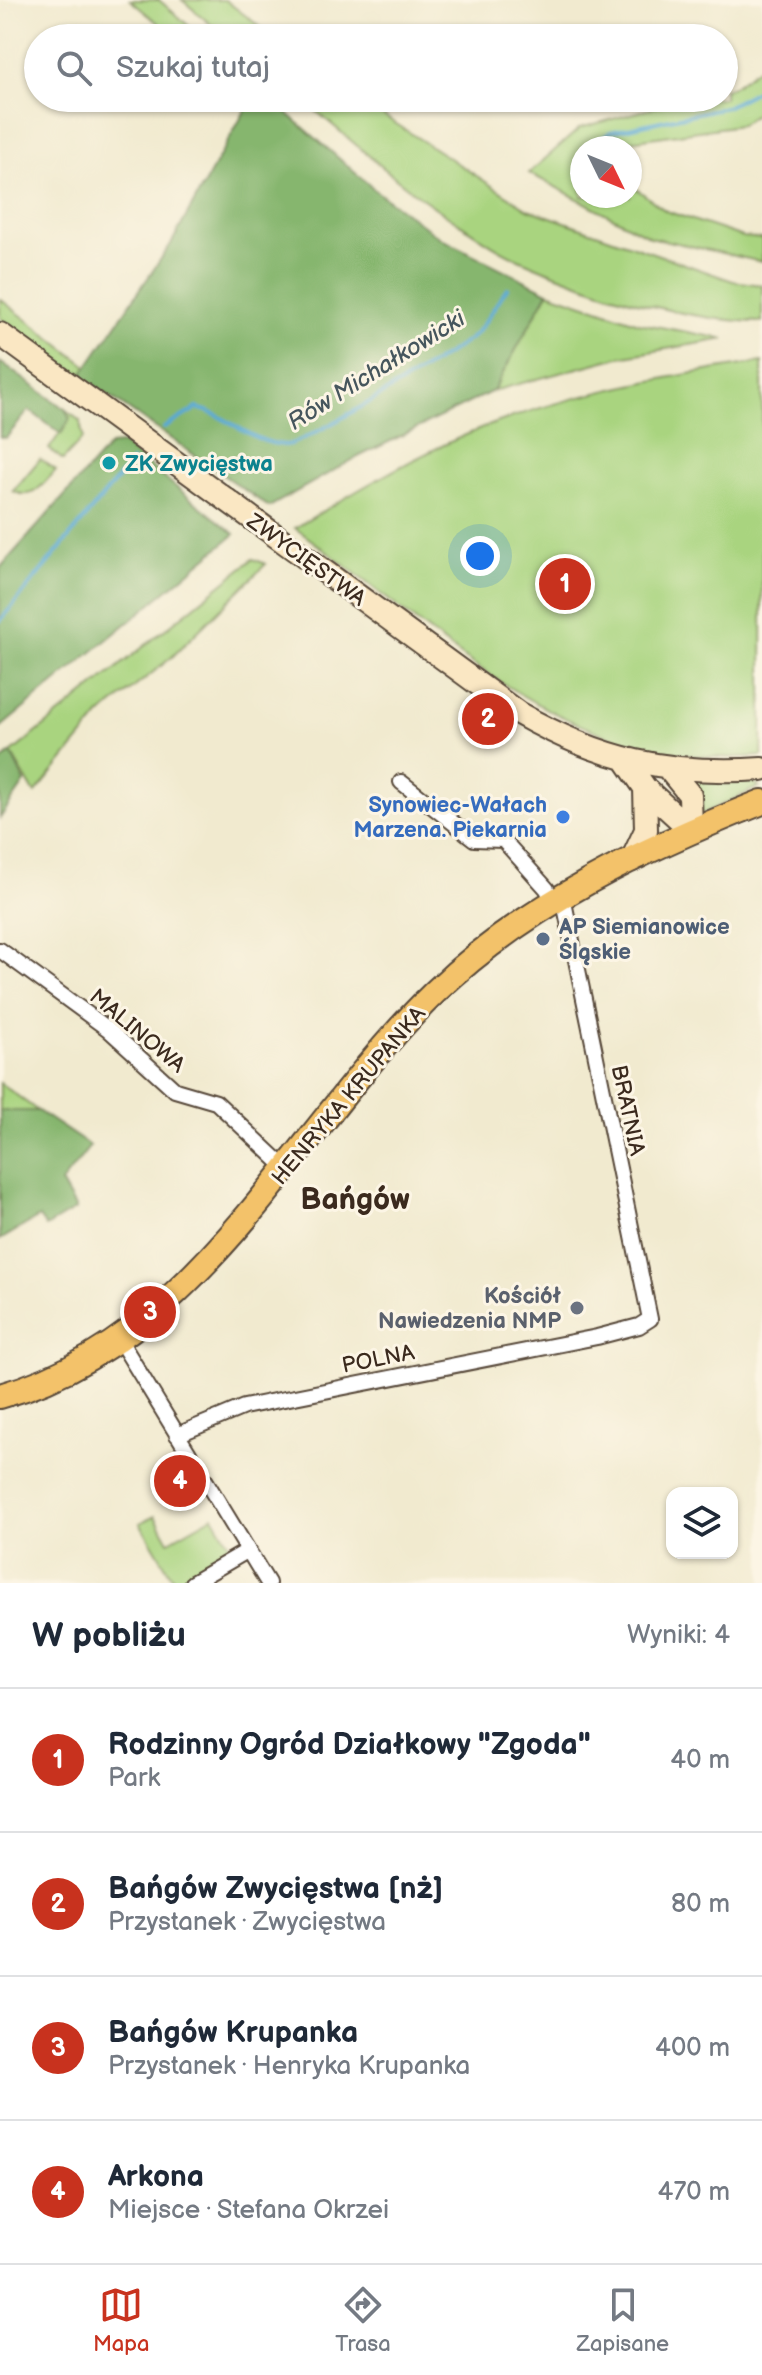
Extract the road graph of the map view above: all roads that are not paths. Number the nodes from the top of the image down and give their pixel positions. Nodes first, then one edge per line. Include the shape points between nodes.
1 (0, 334) edge
2 (627, 762) junction
3 (667, 767) junction
4 (762, 769) edge
5 (401, 782) dead end
6 (645, 788) junction
7 (762, 802) edge
8 (691, 830) junction
9 (632, 860) junction
10 (558, 900) junction
11 (0, 950) edge
12 (286, 1168) junction
13 (639, 1326) joint
14 (119, 1339) junction
15 (0, 1396) edge
16 (177, 1435) junction
17 (247, 1551) junction
18 (192, 1583) edge
19 (268, 1583) edge

1 - 2 main road, ZWYCIĘSTWA via 497,700 549,731
2 - 3 main road, ZWYCIĘSTWA
2 - 6 main road
3 - 4 main road, ZWYCIĘSTWA
3 - 8 main road via 690,795
5 - 10 street via 474,839 503,840
6 - 8 main road
6 - 9 main road via 646,830
7 - 8 main road, HENRYKA KRUPANKA
8 - 9 main road, HENRYKA KRUPANKA
9 - 10 main road, HENRYKA KRUPANKA
10 - 12 main road, HENRYKA KRUPANKA via 506,932 436,991 399,1028
10 - 13 street, BRATNIA via 650,1319
11 - 12 street, MALINOWA via 108,1029 175,1090 216,1102
12 - 14 main road, HENRYKA KRUPANKA via 211,1255
13 - 16 street, POLNA via 244,1407
14 - 15 main road, HENRYKA KRUPANKA via 57,1377
14 - 16 street
16 - 17 street
17 - 18 street
17 - 19 street

